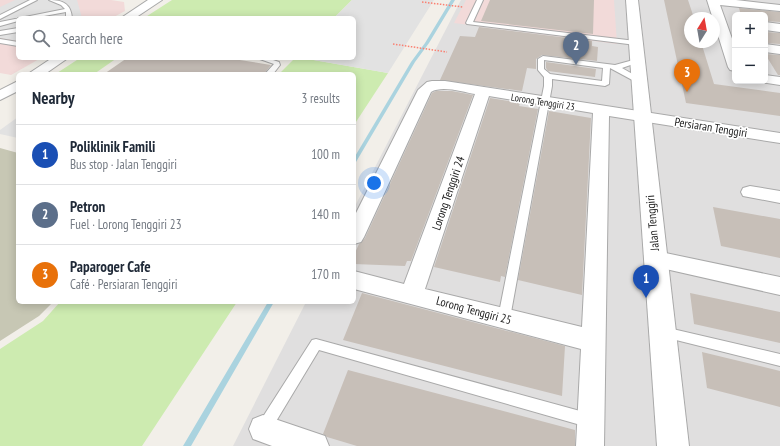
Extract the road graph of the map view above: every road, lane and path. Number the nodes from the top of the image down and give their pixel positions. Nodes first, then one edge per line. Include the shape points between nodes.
1 (34, 0) edge
2 (52, 0) edge
3 (156, 0) edge
4 (480, 0) edge
5 (632, 0) edge
6 (713, 0) edge
7 (422, 2) dead end
8 (456, 6) dead end
9 (780, 8) edge
10 (69, 10) junction
11 (717, 12) edge
12 (38, 16) edge
13 (69, 16) edge
14 (130, 16) edge
15 (0, 17) edge
16 (16, 20) edge
17 (720, 21) joint
18 (732, 23) edge
19 (0, 24) edge
20 (768, 26) edge
21 (780, 28) edge
22 (16, 30) edge
23 (0, 33) edge
24 (0, 41) edge
25 (14, 44) edge
26 (393, 44) dead end
27 (732, 44) edge
28 (768, 48) edge
29 (0, 49) edge
30 (780, 50) edge
31 (447, 52) dead end
32 (59, 60) edge
33 (267, 60) edge
34 (637, 61) junction
35 (611, 67) junction
36 (38, 72) edge
37 (271, 72) edge
38 (548, 76) junction
39 (768, 79) edge
40 (780, 81) edge
41 (16, 86) edge
42 (483, 92) junction
43 (0, 96) edge
44 (544, 102) junction
45 (601, 111) junction
46 (642, 116) junction
47 (780, 138) edge
48 (750, 192) dead end
49 (780, 197) edge
50 (356, 233) edge
51 (656, 259) junction
52 (356, 280) edge
53 (780, 286) edge
54 (412, 294) junction
55 (504, 318) junction
56 (662, 332) junction
57 (593, 341) junction
58 (780, 360) edge
59 (591, 421) junction
60 (263, 429) joint
61 (315, 446) edge
62 (590, 446) edge
63 (673, 446) edge

1 - 15 lane
2 - 10 lane via 65,5
3 - 14 street
4 - 34 lane via 469,23
5 - 34 street, Jalan Tenggiri
6 - 9 street
6 - 11 street
7 - 8 path
10 - 12 lane
10 - 13 lane
16 - 19 lane
17 - 18 street
17 - 27 street
20 - 21 street
22 - 23 lane
24 - 25 lane
25 - 29 lane
26 - 31 path
28 - 30 street
32 - 36 street
33 - 37 lane via 277,63
34 - 35 lane
34 - 35 lane
34 - 46 street, Jalan Tenggiri
35 - 38 lane via 605,84
35 - 38 lane via 543,58 541,70
38 - 44 lane
39 - 40 street
41 - 43 street
42 - 44 street, Lorong Tenggiri 23
42 - 50 street, Lorong Tenggiri 23 via 445,85 432,85 425,90
42 - 54 street, Lorong Tenggiri 24
44 - 45 street, Lorong Tenggiri 23
44 - 55 lane
45 - 46 street, Lorong Tenggiri 23
45 - 57 street
46 - 47 street, Persiaran Tenggiri
46 - 51 street, Jalan Tenggiri
48 - 49 street
51 - 53 street
51 - 56 street, Jalan Tenggiri
52 - 54 street, Lorong Tenggiri 25
54 - 55 street, Lorong Tenggiri 25
55 - 57 street, Lorong Tenggiri 25
56 - 58 lane
56 - 63 street, Jalan Tenggiri
57 - 59 street
59 - 60 lane via 316,344
59 - 62 street
60 - 61 street

